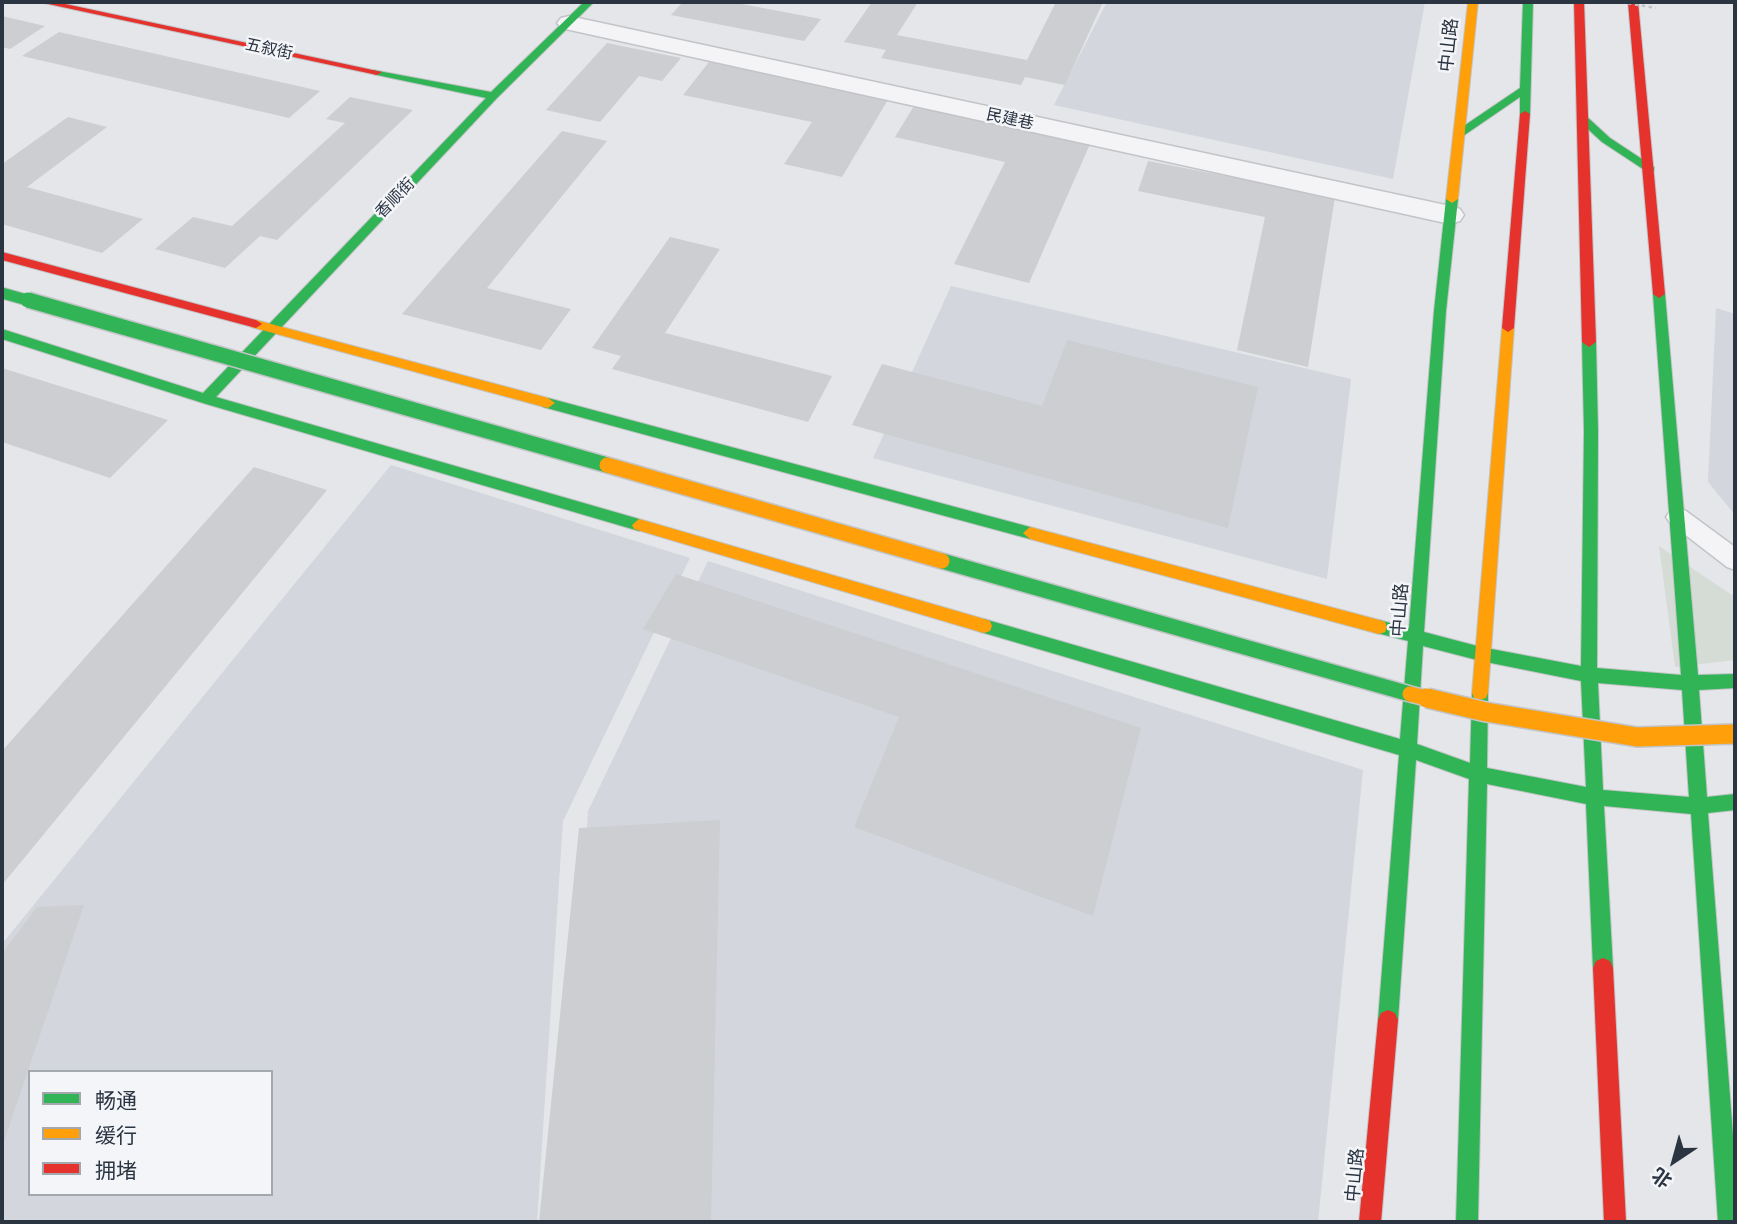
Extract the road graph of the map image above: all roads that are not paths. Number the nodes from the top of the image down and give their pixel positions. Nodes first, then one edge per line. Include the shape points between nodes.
1 (44, 2) edge
2 (589, 2) edge
3 (1474, 2) edge
4 (1528, 2) edge
5 (1579, 2) edge
6 (1633, 2) edge
7 (569, 23) junction
8 (1527, 88) junction
9 (493, 96) junction
10 (1582, 118) junction
11 (1459, 134) junction
12 (1650, 169) junction
13 (1627, 179) dead end
14 (1597, 199) dead end
15 (1450, 215) junction
16 (1585, 219) junction
17 (2, 256) edge
18 (2, 293) edge
19 (270, 329) junction
20 (2, 334) edge
21 (206, 399) junction
22 (1678, 517) junction
23 (1735, 560) edge
24 (1417, 637) junction
25 (1480, 654) junction
26 (1589, 675) junction
27 (1735, 681) edge
28 (1689, 682) junction
29 (1735, 734) edge
30 (1407, 749) junction
31 (1478, 774) junction
32 (1593, 797) junction
33 (1723, 808) edge
34 (1370, 1222) edge
35 (1467, 1222) edge
36 (1615, 1222) edge
37 (1729, 1222) edge

1 - 9 main road, 五叙街
2 - 7 main road, 香顺街
3 - 11 main road, 中山路
4 - 8 main road
5 - 10 main road
6 - 12 main road
7 - 9 main road, 香顺街
7 - 15 street, 民建巷
8 - 11 main road
8 - 25 main road
9 - 19 main road, 香顺街
10 - 12 main road
10 - 16 main road
11 - 15 main road, 中山路
12 - 13 main road
12 - 22 main road
14 - 16 main road
15 - 24 main road, 中山路
16 - 26 main road via 1591,431
17 - 19 main road
18 - 29 main road, bridge via 1395,690 1486,712 1637,737
19 - 21 main road, 香顺街
19 - 24 main road
20 - 21 main road
21 - 30 main road
22 - 23 lane
22 - 28 main road
24 - 25 main road
24 - 30 main road, 中山路
25 - 26 main road
25 - 31 main road
26 - 28 main road
26 - 32 main road
27 - 28 main road
28 - 33 main road
30 - 31 main road
30 - 34 main road, 中山路
31 - 32 main road
31 - 35 main road
32 - 33 main road
32 - 36 main road
33 - 37 main road

